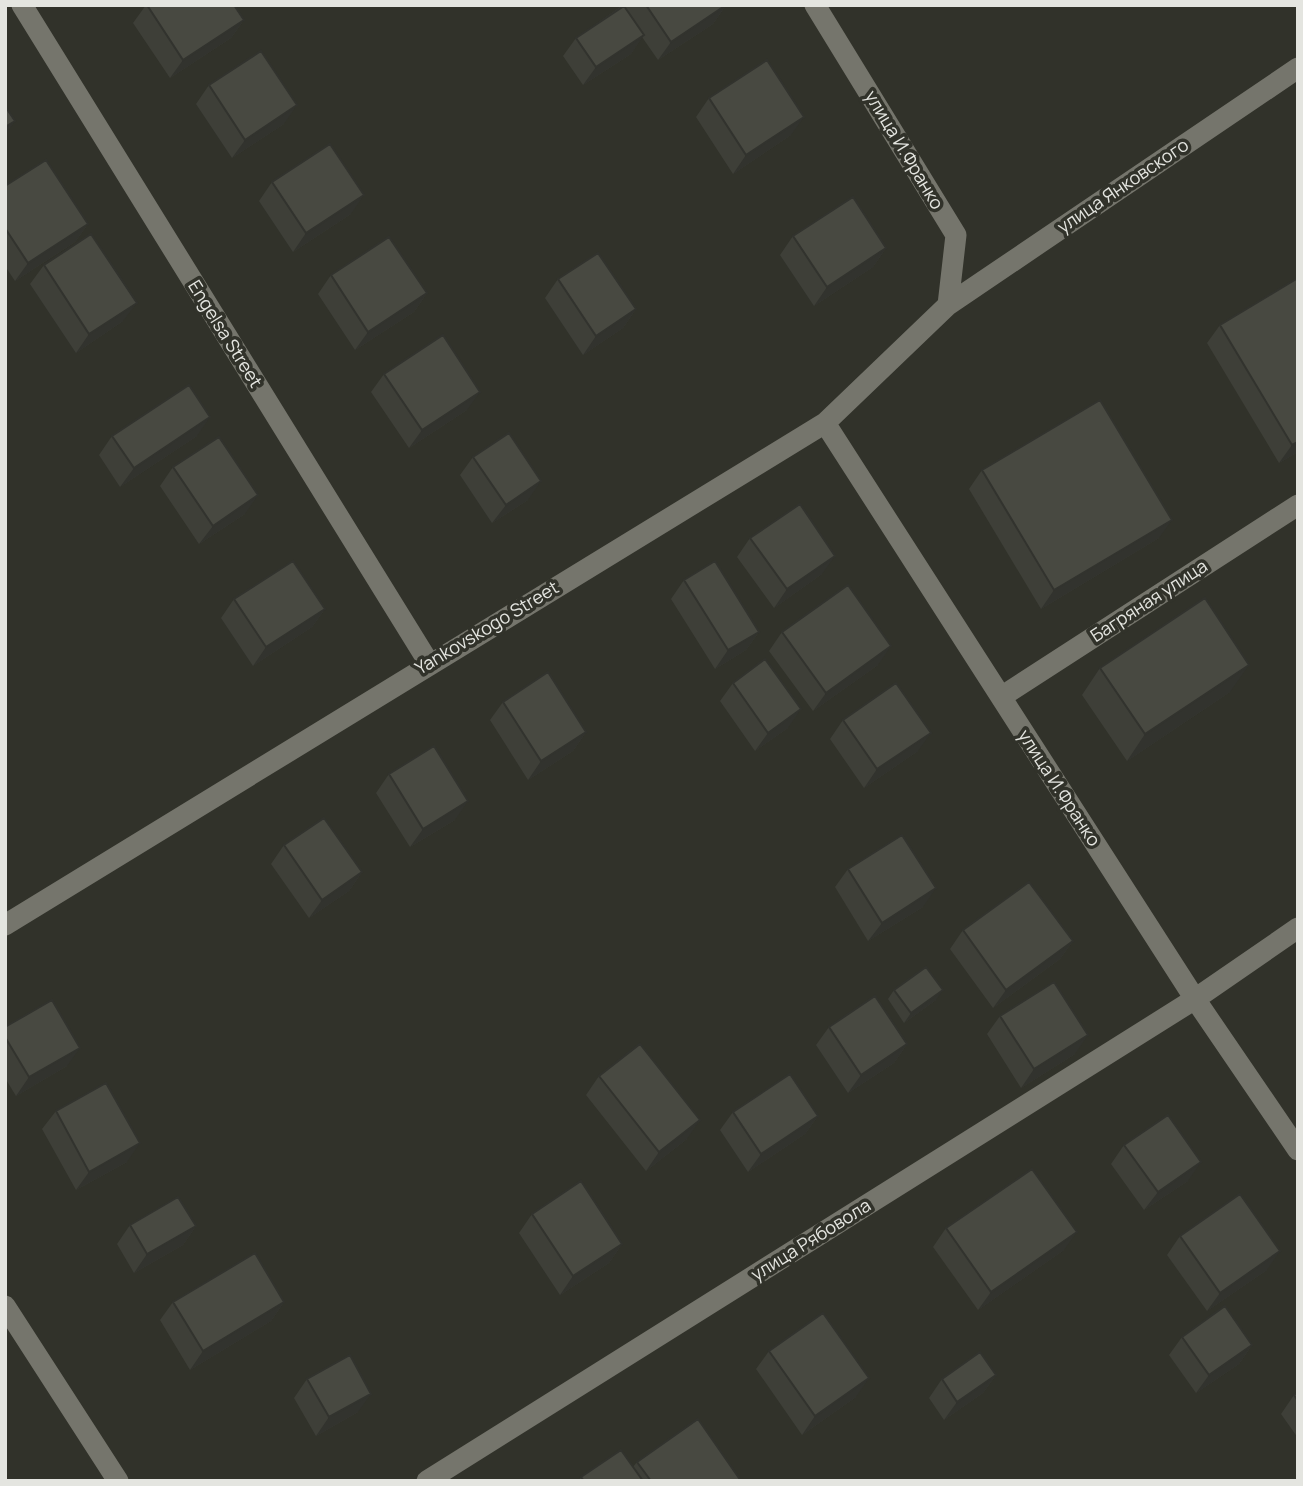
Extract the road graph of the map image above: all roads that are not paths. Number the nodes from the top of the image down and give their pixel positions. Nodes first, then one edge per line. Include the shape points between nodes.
1 (22, 5) edge
2 (815, 5) edge
3 (1298, 68) edge
4 (948, 305) junction
5 (825, 423) junction
6 (1298, 505) edge
7 (429, 663) junction
8 (1000, 697) junction
9 (5, 925) edge
10 (1298, 928) edge
11 (1195, 999) junction
12 (1298, 1150) edge
13 (5, 1306) edge
14 (118, 1481) edge
15 (427, 1481) edge

1 - 7 street, Engelsa Street
2 - 4 street, улица И.Франко via 956,235
3 - 4 street, улица Янковского
4 - 5 street, Yankovskogo Street
5 - 7 street, Yankovskogo Street
5 - 8 street, улица И.Франко
6 - 8 street, Багряная улица
7 - 9 street, Yankovskogo Street
8 - 11 street, улица И.Франко
10 - 11 street, улица Рябовола
11 - 12 street, улица И.Франко
11 - 15 street, улица Рябовола
13 - 14 street

